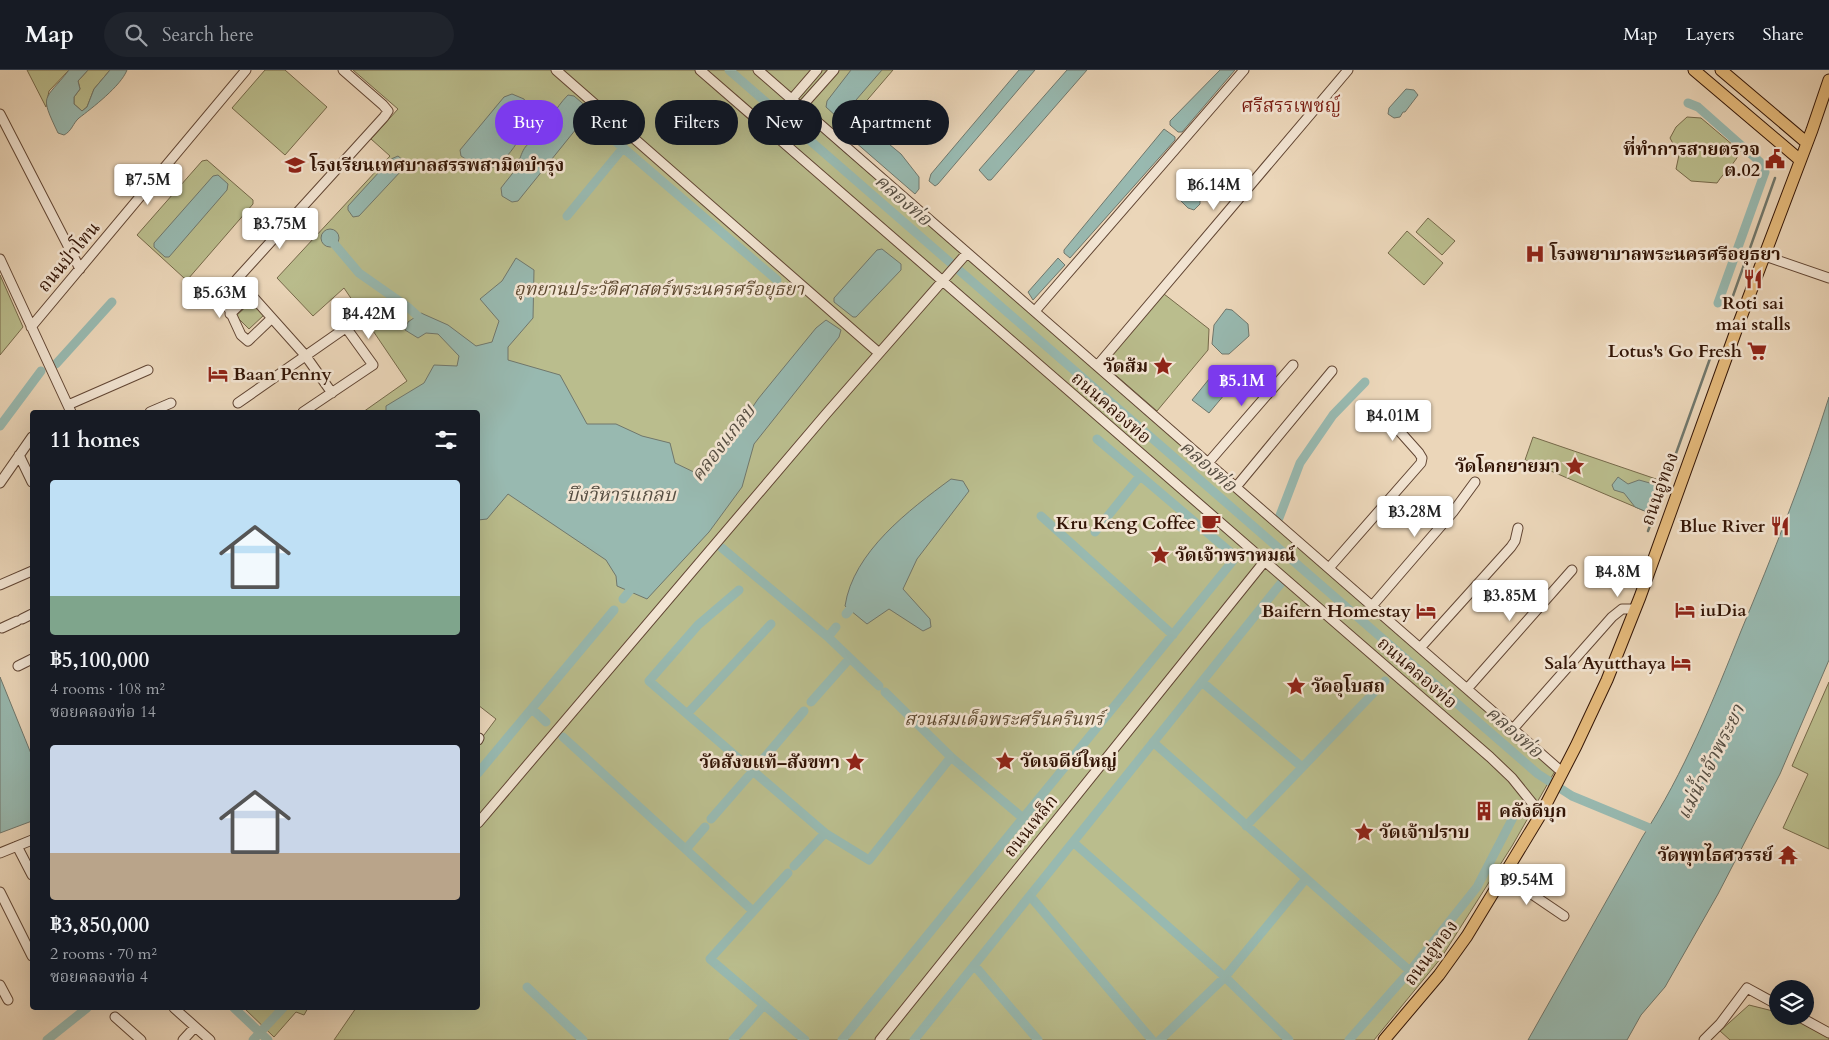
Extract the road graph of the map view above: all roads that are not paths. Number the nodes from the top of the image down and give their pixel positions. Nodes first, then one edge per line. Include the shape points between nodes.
1 (246, 70) edge
2 (343, 70) edge
3 (556, 70) edge
4 (700, 70) edge
5 (758, 70) edge
6 (817, 70) edge
7 (834, 70) edge
8 (1244, 70) edge
9 (1348, 70) edge
10 (1694, 70) edge
11 (1721, 70) edge
12 (1829, 80) edge
13 (792, 99) joint
14 (807, 100) edge
15 (1825, 108) edge
16 (0, 114) edge
17 (822, 126) edge
18 (1807, 143) junction
19 (1800, 160) junction
20 (964, 256) junction
21 (1765, 256) junction
22 (0, 259) edge
23 (80, 269) junction
24 (945, 278) junction
25 (1829, 278) edge
26 (238, 279) junction
27 (251, 294) junction
28 (1034, 311) junction
29 (230, 314) junction
30 (272, 318) junction
31 (32, 327) junction
32 (879, 353) junction
33 (305, 356) junction
34 (1293, 365) dead end
35 (1097, 366) junction
36 (148, 370) dead end
37 (1332, 371) dead end
38 (332, 393) junction
39 (171, 403) dead end
40 (238, 403) dead end
41 (70, 410) edge
42 (72, 410) edge
43 (155, 410) edge
44 (306, 410) edge
45 (1386, 416) dead end
46 (30, 440) edge
47 (20, 455) junction
48 (1208, 463) junction
49 (30, 478) edge
50 (1475, 482) dead end
51 (0, 484) edge
52 (1236, 487) junction
53 (1518, 528) dead end
54 (1264, 562) junction
55 (1329, 568) junction
56 (1572, 570) dead end
57 (30, 572) edge
58 (0, 585) edge
59 (1372, 606) junction
60 (1635, 609) junction
61 (30, 615) edge
62 (2, 628) dead end
63 (1420, 648) junction
64 (30, 660) edge
65 (18, 666) dead end
66 (1466, 689) junction
67 (1513, 729) junction
68 (1561, 775) junction
69 (1541, 814) junction
70 (480, 821) edge
71 (30, 841) edge
72 (17, 846) junction
73 (0, 853) edge
74 (30, 871) edge
75 (1505, 876) junction
76 (0, 892) edge
77 (1564, 916) dead end
78 (30, 952) edge
79 (0, 985) edge
80 (8, 1000) dead end
81 (1769, 1000) edge
82 (176, 1010) edge
83 (115, 1017) dead end
84 (1814, 1025) edge
85 (195, 1026) junction
86 (1829, 1033) edge
87 (141, 1040) edge
88 (183, 1040) edge
89 (210, 1040) edge
90 (880, 1040) edge
91 (1384, 1040) edge
92 (1704, 1040) edge

1 - 23 street, ถนนป่าโทน
2 - 26 street via 388,111
3 - 32 street
4 - 24 street, ถนนคลองท่อ
5 - 13 street, ถนนคลองท่อ
6 - 13 street
7 - 14 street
8 - 28 street
9 - 35 street
10 - 19 main road
11 - 18 main road
12 - 15 main road, ถนนอู่ทอง
15 - 18 main road, ถนนอู่ทอง
16 - 23 street
17 - 20 street, ถนนคลองท่อ
18 - 19 main road, ถนนอู่ทอง
19 - 21 main road, ถนนอู่ทอง
20 - 24 street
20 - 28 street, ถนนคลองท่อ
21 - 25 street
21 - 60 main road, ถนนอู่ทอง
22 - 31 street
23 - 31 street, ถนนป่าโทน
24 - 32 street
24 - 54 street, ถนนคลองท่อ
26 - 27 street
26 - 29 street via 223,296
27 - 29 street
27 - 30 street
28 - 35 street, ถนนคลองท่อ
29 - 30 street via 248,341
30 - 33 street
31 - 41 street
32 - 70 street
33 - 38 street
33 - 38 street via 345,329 372,365
33 - 40 street
34 - 48 street
35 - 48 street, ถนนคลองท่อ
36 - 42 street
37 - 52 street
38 - 44 street
39 - 43 street
45 - 55 street via 1422,458
46 - 47 street
47 - 49 street
47 - 51 street
48 - 52 street, ถนนคลองท่อ
50 - 59 street
52 - 55 street, ถนนคลองท่อ
53 - 63 street via 1511,547
54 - 69 street, ถนนคลองท่อ via 1490,757
54 - 90 street, ถนนเหล็ก
55 - 59 street, ถนนคลองท่อ
56 - 66 street
57 - 58 street
59 - 63 street, ถนนคลองท่อ
60 - 67 street via 1622,609 1612,617
60 - 68 main road, ถนนอู่ทอง via 1607,680
61 - 62 street
63 - 66 street, ถนนคลองท่อ
64 - 65 street
66 - 67 street, ถนนคลองท่อ
67 - 68 street, ถนนคลองท่อ
68 - 69 main road, ถนนอู่ทอง
69 - 75 main road, ถนนอู่ทอง
71 - 72 street
72 - 73 street
72 - 74 street
75 - 77 street
75 - 91 main road, ถนนอู่ทอง via 1439,975
76 - 78 street
79 - 80 street
81 - 92 street via 1747,988
82 - 85 street
83 - 87 street
84 - 86 street
85 - 88 street
85 - 89 street

